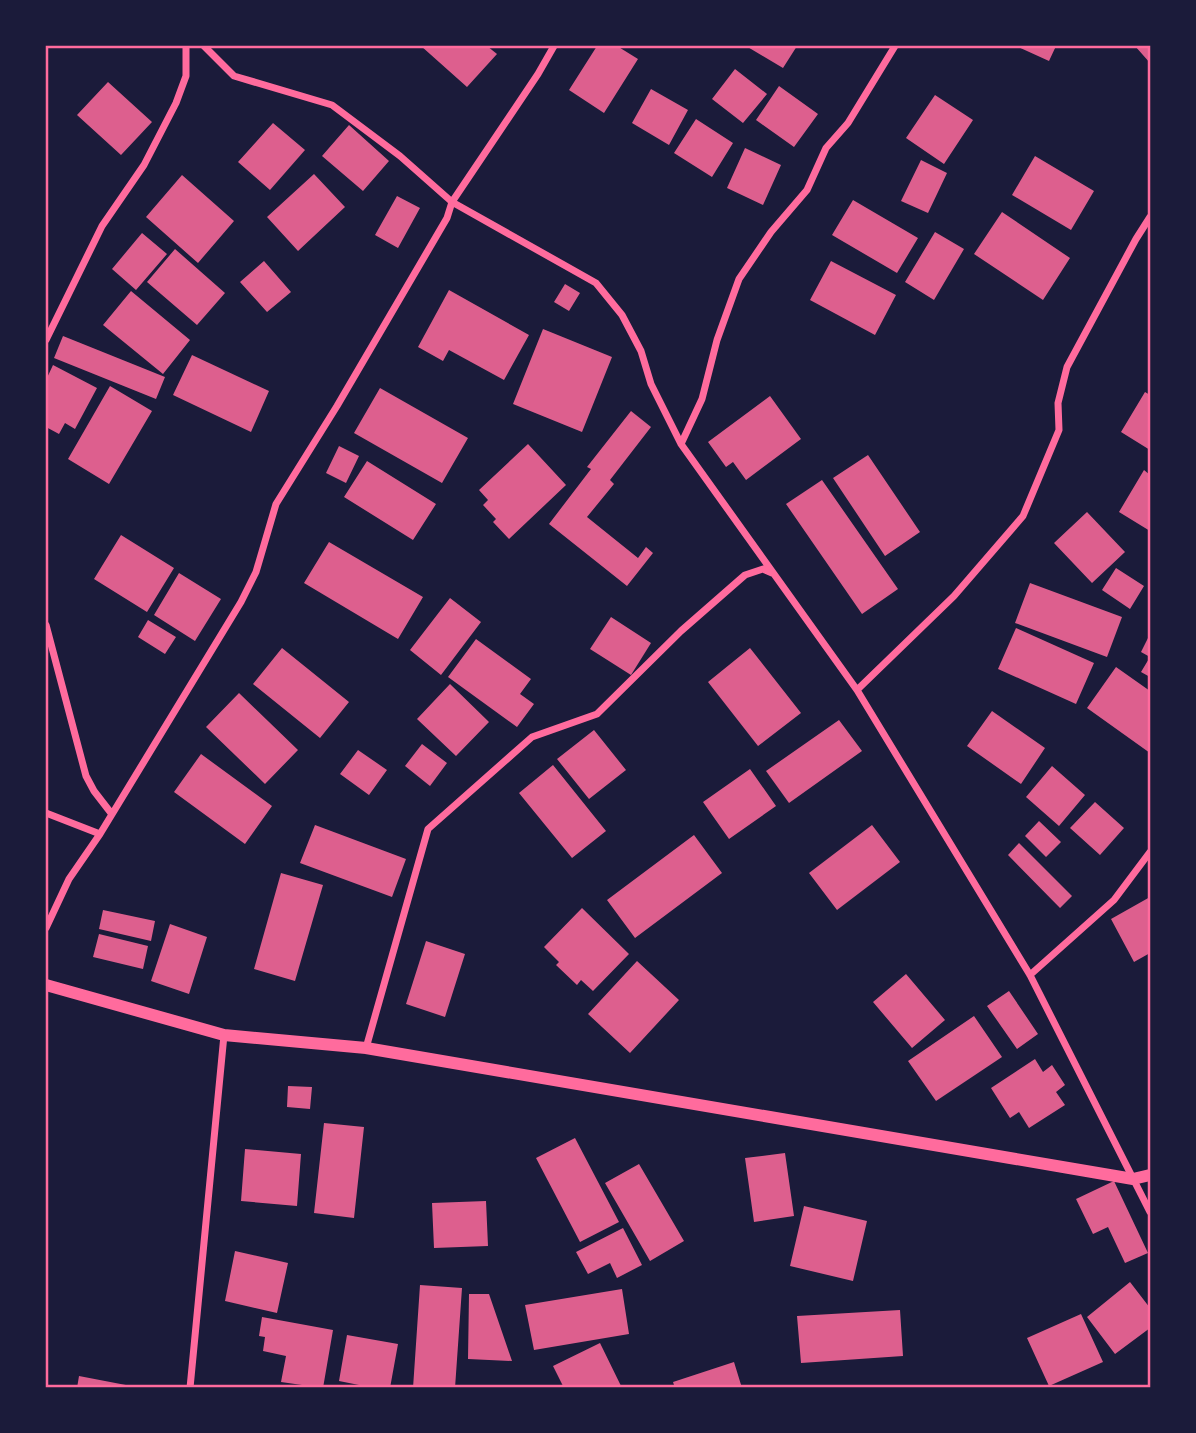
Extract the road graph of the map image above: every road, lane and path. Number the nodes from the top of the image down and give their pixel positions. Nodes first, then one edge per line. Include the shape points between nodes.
1 (186, 46) edge
2 (204, 46) edge
3 (554, 46) edge
4 (895, 46) edge
5 (452, 202) junction
6 (1150, 217) edge
7 (46, 340) edge
8 (681, 444) junction
9 (774, 574) junction
10 (46, 625) edge
11 (857, 690) junction
12 (46, 813) edge
13 (111, 813) junction
14 (100, 834) junction
15 (1150, 852) edge
16 (46, 928) edge
17 (1030, 975) junction
18 (46, 985) edge
19 (223, 1035) junction
20 (366, 1048) junction
21 (1150, 1175) edge
22 (1133, 1180) junction
23 (1150, 1212) edge
24 (190, 1388) edge

1 - 7 street via 186,76 176,103 144,165 102,226
2 - 5 street via 234,76 332,105
3 - 5 street
4 - 8 street via 848,123 826,148 807,190 739,279 702,399
5 - 8 street via 596,283 622,315
5 - 13 street via 447,218 276,505 256,572 241,602
6 - 11 street via 1068,367 1058,403 1059,430 1023,516 954,596
8 - 9 street
9 - 11 street
9 - 20 street via 762,569 745,575 597,714 532,737 428,829
10 - 13 street via 84,768
11 - 17 street
12 - 14 street
13 - 14 street
14 - 16 street via 69,879
15 - 17 street via 1114,900
17 - 22 street
18 - 19 street
19 - 20 street
19 - 24 street
20 - 22 street
21 - 22 street
22 - 23 street

